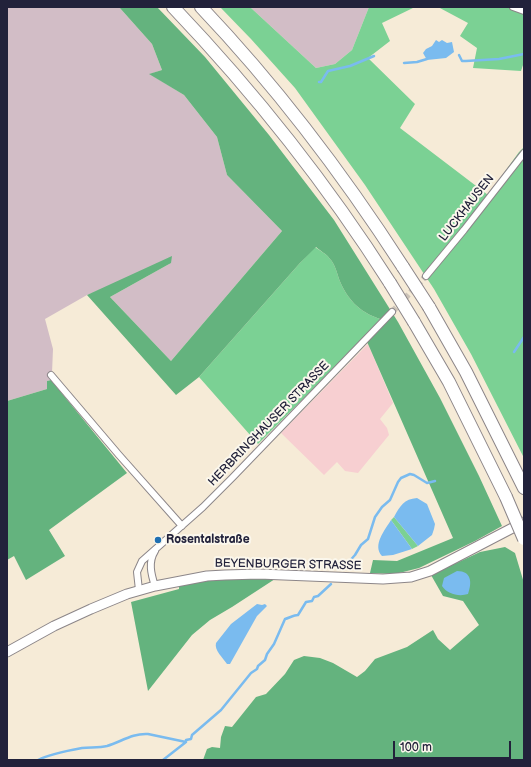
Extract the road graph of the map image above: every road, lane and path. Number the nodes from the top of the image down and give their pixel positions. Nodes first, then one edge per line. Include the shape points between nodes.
1 (173, 7) edge
2 (201, 7) edge
3 (513, 7) edge
4 (524, 11) edge
5 (524, 153) edge
6 (426, 276) tunnel mouth
7 (392, 312) tunnel mouth
8 (52, 375) dead end
9 (524, 488) edge
10 (524, 522) edge
11 (182, 526) junction
12 (524, 539) edge
13 (157, 547) junction
14 (155, 586) junction
15 (138, 590) junction
16 (7, 652) edge

1 - 12 highway, bridge via 246,87 285,135 326,189 390,283 449,382
2 - 9 highway, bridge via 262,74 304,126 404,267 466,372
3 - 4 street
5 - 6 street, LUCKHAUSEN
7 - 11 street, HERBRINGHAUSER STRASSE via 244,466
8 - 11 street
10 - 14 main road, BEYENBURGER STRASSE via 430,572 411,577 384,579 224,575
11 - 13 street, HERBRINGHAUSER STRASSE
13 - 14 street via 151,563
13 - 15 street, HERBRINGHAUSER STRASSE via 138,566
14 - 15 main road, BEYENBURGER STRASSE
15 - 16 main road, BEYENBURGER STRASSE via 68,619

